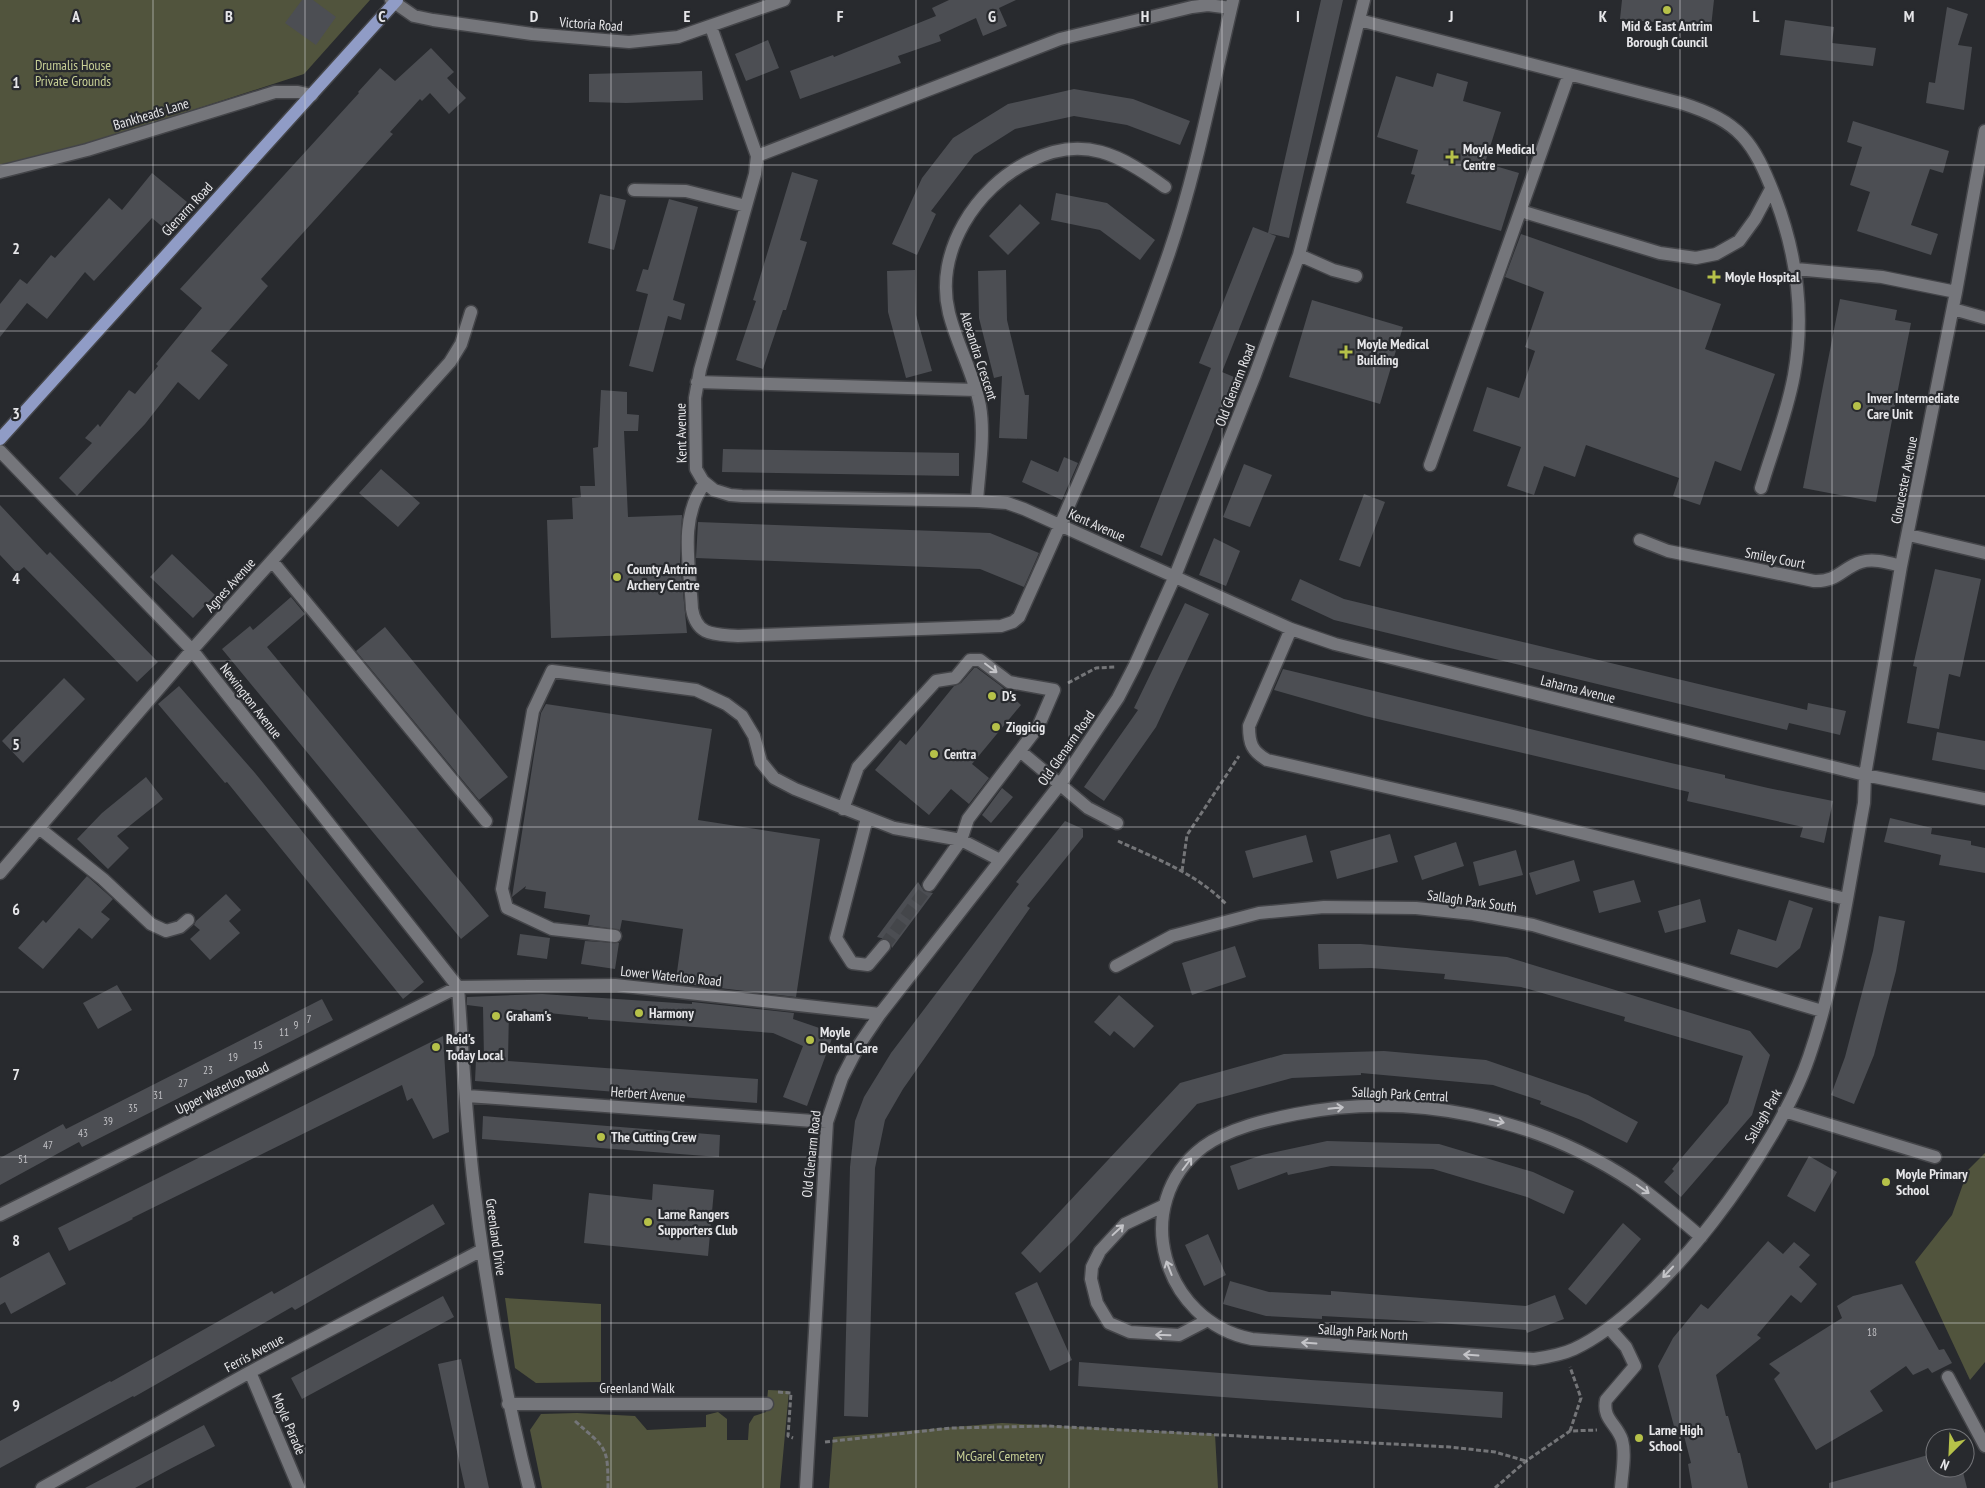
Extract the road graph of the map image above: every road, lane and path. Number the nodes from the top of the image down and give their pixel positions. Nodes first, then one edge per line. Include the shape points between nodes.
1 (784, 0) edge
2 (1364, 0) edge
3 (394, 1) edge
4 (1232, 4) edge
5 (1359, 20) junction
6 (710, 28) junction
7 (1569, 74) junction
8 (312, 95) junction
9 (1985, 131) edge
10 (757, 156) junction
11 (0, 172) edge
12 (1165, 187) dead end
13 (1772, 189) junction
14 (634, 190) dead end
15 (746, 206) junction
16 (1521, 211) junction
17 (1298, 256) junction
18 (1796, 269) junction
19 (1356, 276) dead end
20 (1956, 292) junction
21 (1953, 309) junction
22 (471, 312) dead end
23 (1985, 318) edge
24 (697, 382) junction
25 (976, 390) junction
26 (0, 439) edge
27 (0, 451) edge
28 (1430, 465) dead end
29 (705, 484) junction
30 (1761, 488) dead end
31 (978, 501) junction
32 (1060, 525) junction
33 (1909, 535) junction
34 (1640, 540) dead end
35 (1985, 553) edge
36 (272, 561) junction
37 (1901, 566) junction
38 (1175, 576) junction
39 (1291, 629) junction
40 (192, 650) junction
41 (1135, 665) junction
42 (1054, 690) junction
43 (1249, 742) junction
44 (1020, 751) junction
45 (1865, 775) junction
46 (1060, 783) junction
47 (1985, 799) edge
48 (842, 810) junction
49 (867, 818) junction
50 (486, 821) dead end
51 (1116, 823) dead end
52 (39, 828) junction
53 (961, 840) junction
54 (1120, 842) dead end
55 (1000, 860) junction
56 (1182, 872) junction
57 (0, 873) edge
58 (929, 885) tunnel mouth
59 (1846, 900) junction
60 (1224, 902) dead end
61 (188, 920) dead end
62 (615, 936) dead end
63 (884, 946) tunnel mouth
64 (1116, 966) dead end
65 (458, 987) junction
66 (1822, 1011) junction
67 (880, 1014) junction
68 (467, 1096) junction
69 (1784, 1111) junction
70 (827, 1122) junction
71 (1935, 1157) dead end
72 (1163, 1206) junction
73 (0, 1216) edge
74 (1701, 1237) junction
75 (482, 1250) junction
76 (1208, 1320) junction
77 (1609, 1328) junction
78 (1564, 1353) junction
79 (1520, 1359) joint
80 (250, 1372) junction
81 (1948, 1377) dead end
82 (554, 1403) junction
83 (508, 1404) junction
84 (766, 1404) joint
85 (1614, 1426) junction
86 (1570, 1430) junction
87 (808, 1445) junction
88 (1985, 1446) edge
89 (1526, 1461) junction
90 (42, 1488) edge
91 (299, 1488) edge
92 (529, 1488) edge
93 (608, 1488) edge
94 (806, 1488) edge
95 (1495, 1488) edge
96 (1621, 1488) edge

1 - 6 street, Victoria Road
2 - 5 street, Old Glenarm Road
3 - 6 street, Victoria Road via 414,16 433,20 629,42 678,37
3 - 8 main road, Glenarm Road
4 - 10 street via 1200,5 1069,37
4 - 32 street via 1190,181 1169,252 1135,346
5 - 7 street
5 - 17 street, Old Glenarm Road
6 - 10 street, Kent Avenue
7 - 13 street via 1681,103 1724,120 1750,143
7 - 16 street
8 - 11 street, Bankheads Lane via 274,92 87,150
8 - 26 main road, Glenarm Road
9 - 20 street, Gloucester Avenue
10 - 15 street, Kent Avenue
12 - 25 street, Alexandra Crescent via 1121,159 1080,148 1054,151 1032,159 1008,173 988,191 960,229 948,269 949,313
13 - 16 street via 1756,219 1738,241 1716,254 1696,258 1660,254
13 - 18 street via 1787,229
14 - 15 street via 686,191
15 - 24 street, Kent Avenue
16 - 28 street
17 - 19 street
17 - 38 street, Old Glenarm Road via 1255,375
18 - 20 street via 1882,277
18 - 30 street via 1799,325 1794,376
20 - 21 street, Gloucester Avenue
21 - 23 street
21 - 33 street, Gloucester Avenue
22 - 36 street, Agnes Avenue via 464,338 454,356
24 - 25 street
24 - 29 street, Kent Avenue via 695,465
25 - 31 street, Alexandra Crescent via 981,422
27 - 40 street, Newington Avenue
29 - 31 street, Kent Avenue via 730,495
29 - 32 street via 696,496 689,517 692,609 698,627 718,634 738,636 1001,626 1019,617
31 - 32 street, Kent Avenue via 1008,503
32 - 38 street, Kent Avenue
33 - 35 street
33 - 37 street, Gloucester Avenue
34 - 37 street, Smiley Court via 1668,551 1814,581 1830,580 1862,561
36 - 40 street, Agnes Avenue
36 - 50 street
37 - 45 street, Gloucester Avenue
38 - 39 street, Laharna Avenue
38 - 41 street, Old Glenarm Road
39 - 43 street via 1249,726
39 - 45 street, Laharna Avenue via 1363,652
40 - 52 street, Agnes Avenue
40 - 65 street, Newington Avenue
41 - 42 path via 1096,668
41 - 46 street, Old Glenarm Road via 1118,698
42 - 44 street via 1038,727
48 -> 42 street via 858,767 936,681 955,678 970,660 980,660 1009,682
43 - 56 path via 1187,835
43 - 59 street via 1255,753 1267,760 1509,815
44 - 46 street
44 - 53 street via 968,819
45 - 47 street, Laharna Avenue
45 - 59 street, Sallagh Park via 1864,803
46 - 51 street via 1088,808
46 - 55 street, Old Glenarm Road
48 - 49 street
48 - 62 street via 774,778 761,762 754,736 742,716 726,704 696,690 552,671 533,711 502,889 507,908 552,929
49 - 53 street via 894,828
49 - 63 street via 836,938 852,963 868,965
52 - 57 street, Agnes Avenue
52 - 61 street via 103,879 151,924 166,931 180,927
53 - 55 street
53 - 58 street
54 - 56 path
55 - 67 street, Old Glenarm Road
56 - 60 path via 1210,888
59 - 66 street, Sallagh Park
64 - 66 street, Sallagh Park South via 1172,936 1259,912 1324,907 1416,908 1533,925
65 - 67 street, Lower Waterloo Road via 615,985
65 - 68 street, Greenland Drive
65 - 73 street, Upper Waterloo Road
66 - 69 street, Sallagh Park via 1810,1057
67 - 70 street, Old Glenarm Road via 842,1078
68 - 70 street, Herbert Avenue
68 - 75 street, Greenland Drive
69 - 71 street
69 - 74 street, Sallagh Park via 1726,1205
70 - 87 street, Old Glenarm Road
72 -> 74 street, Sallagh Park Central via 1195,1154 1212,1141 1240,1129 1271,1119 1338,1107 1413,1107 1506,1123 1572,1149 1660,1201
76 -> 72 street via 1187,1299 1169,1270 1161,1233
76 -> 72 street via 1179,1335 1130,1332 1110,1323 1096,1303 1091,1279 1092,1267 1100,1251 1125,1224
74 -> 77 street, Sallagh Park via 1642,1300
75 - 80 street, Ferris Avenue
75 - 83 street, Greenland Drive
79 -> 76 street, Sallagh Park North via 1252,1339 1231,1333
77 - 78 street, Sallagh Park
77 - 85 street via 1626,1347 1635,1366 1606,1400 1606,1414
78 - 79 street, Sallagh Park
78 - 86 path via 1581,1398
80 - 90 street, Ferris Avenue
80 - 91 street, Moyle Parade
81 - 88 street
82 - 83 street, Greenland Walk
82 - 84 street, Greenland Walk
82 - 93 path via 606,1449
83 - 92 street, Greenland Drive
84 - 87 path via 768,1391 791,1392 788,1436
85 - 86 path via 1607,1432
85 - 96 street via 1622,1439
86 - 89 path
87 - 89 path via 951,1428 1047,1426 1450,1447 1495,1452
87 - 94 street, Old Glenarm Road
89 - 95 path

